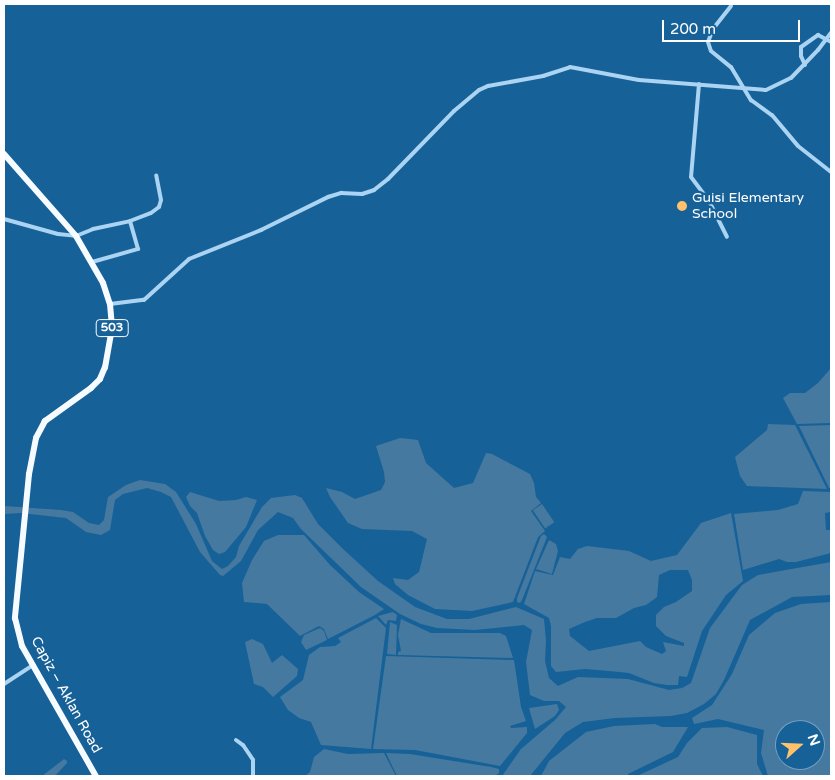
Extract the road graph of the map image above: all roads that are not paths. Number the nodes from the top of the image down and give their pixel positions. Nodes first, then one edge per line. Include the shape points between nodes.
1 (731, 6) dead end
2 (831, 33) edge
3 (827, 38) junction
4 (831, 42) edge
5 (805, 64) junction
6 (700, 84) junction
7 (743, 88) junction
8 (4, 154) edge
9 (831, 172) edge
10 (156, 175) dead end
11 (4, 219) edge
12 (130, 221) junction
13 (76, 236) junction
14 (727, 237) dead end
15 (92, 262) junction
16 (110, 304) junction
17 (33, 665) junction
18 (4, 684) edge
19 (236, 740) dead end
20 (96, 776) edge
21 (253, 776) edge

1 - 7 street via 712,29 708,42 711,51 731,67
2 - 3 street
3 - 4 street
3 - 5 street
3 - 5 street via 818,35 801,47
5 - 7 street via 786,82 774,88
6 - 7 street
6 - 14 street via 691,177 709,201
6 - 16 street via 638,80 570,67 543,76 488,86 454,111 374,190 328,197 261,230 189,259 144,300
7 - 9 street via 751,100 778,121 798,146
8 - 13 main road, Capiz – Aklan Road / 503
10 - 12 street via 161,200 159,207
11 - 13 street
12 - 13 street
12 - 15 street via 138,249
13 - 15 main road, Capiz – Aklan Road / 503
15 - 16 main road, Capiz – Aklan Road / 503
16 - 17 main road, Capiz – Aklan Road / 503 via 112,328 103,373 91,388 45,421 32,451 15,618 22,646
17 - 18 street
17 - 20 main road, Capiz – Aklan Road / 503
19 - 21 street via 253,760

